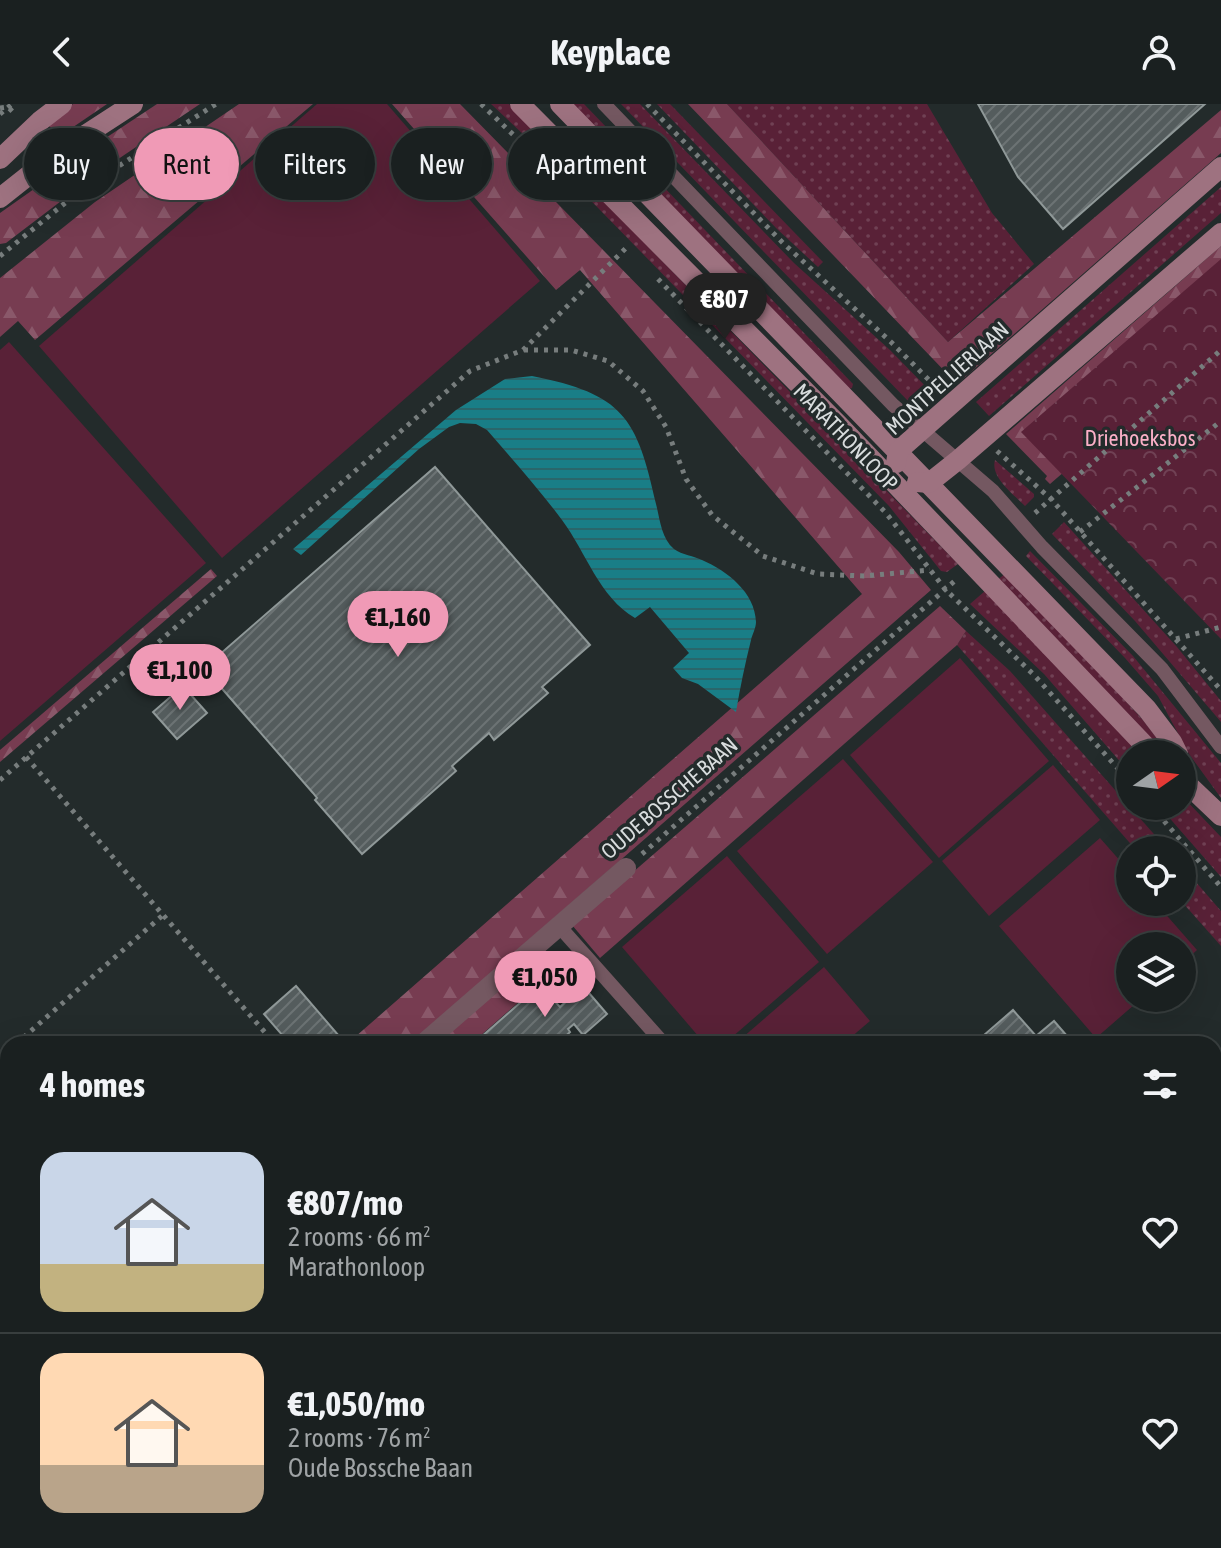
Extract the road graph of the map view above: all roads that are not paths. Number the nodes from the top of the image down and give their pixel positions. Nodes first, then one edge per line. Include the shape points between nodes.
1 (62, 104) edge
2 (133, 104) edge
3 (520, 104) edge
4 (560, 104) edge
5 (604, 104) edge
6 (0, 159) edge
7 (1221, 167) edge
8 (3, 189) edge
9 (1221, 233) edge
10 (922, 430) junction
11 (898, 451) junction
12 (958, 460) junction
13 (893, 482) junction
14 (929, 483) junction
15 (1140, 740) edge
16 (1170, 740) edge
17 (1221, 747) edge
18 (1196, 791) edge
19 (1221, 816) edge
20 (626, 868) road end
21 (559, 926) junction
22 (432, 1036) edge
23 (657, 1036) edge

1 - 6 main road
2 - 8 main road
3 - 13 main road, MARATHONLOOP
4 - 11 main road, MARATHONLOOP
5 - 10 lane
7 - 10 main road, MONTPELLIERLAAN
9 - 12 main road
10 - 11 main road, MONTPELLIERLAAN
10 - 12 lane
11 - 13 main road, MONTPELLIERLAAN
11 - 14 main road, MARATHONLOOP
12 - 14 main road
12 - 17 lane via 1162,669
13 - 14 main road
13 - 15 main road, MARATHONLOOP
14 - 16 main road, MARATHONLOOP via 1147,709
18 - 19 main road
20 - 21 street, OUDE BOSSCHE BAAN
21 - 22 street, OUDE BOSSCHE BAAN
21 - 23 lane

